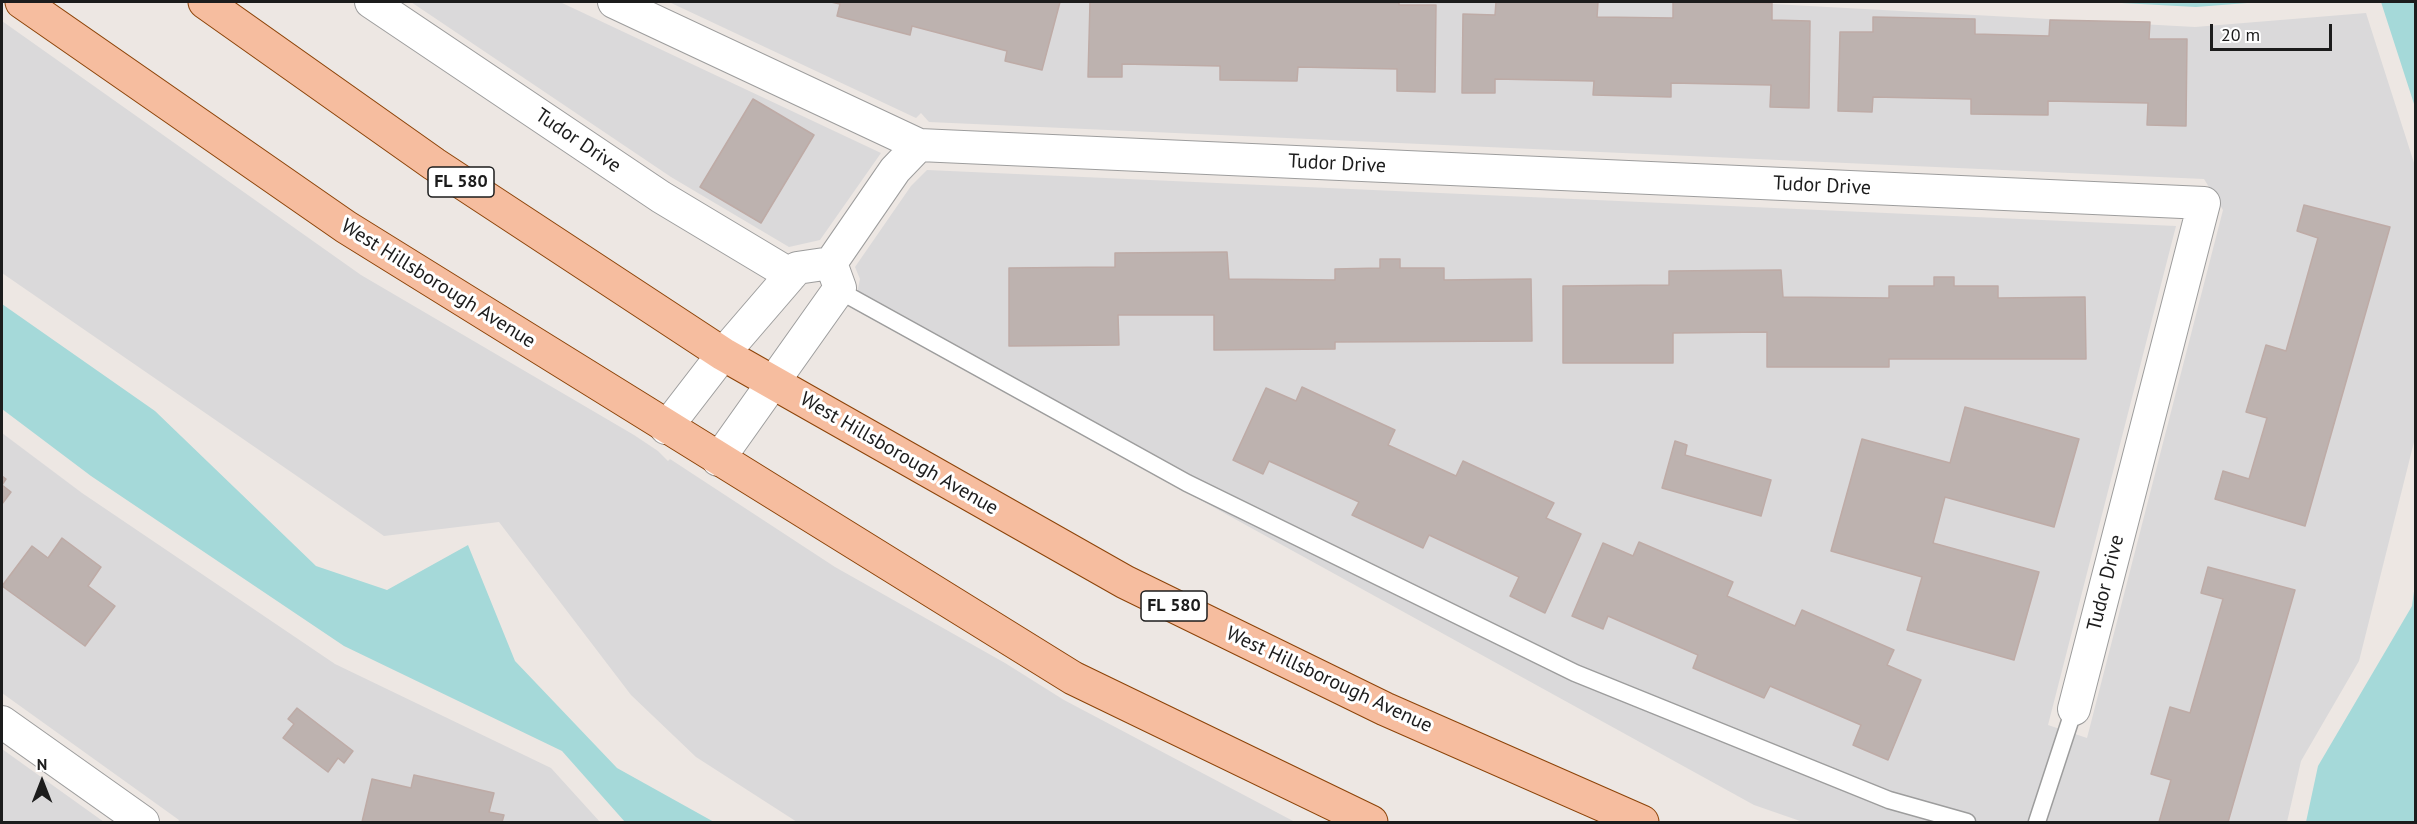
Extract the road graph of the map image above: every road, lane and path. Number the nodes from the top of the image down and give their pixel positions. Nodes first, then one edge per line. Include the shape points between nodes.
1 (22, 2) edge
2 (205, 2) edge
3 (370, 2) edge
4 (614, 2) edge
5 (919, 146) junction
6 (790, 275) junction
7 (835, 276) junction
8 (723, 354) junction
9 (774, 383) junction
10 (666, 428) junction
11 (718, 460) junction
12 (2074, 709) joint
13 (2, 722) edge
14 (143, 822) edge
15 (1371, 822) edge
16 (1642, 822) edge
17 (1967, 822) edge
18 (2037, 822) edge

1 - 10 main road, West Hillsborough Avenue via 346,227
2 - 8 main road, West Hillsborough Avenue / FL 580 via 434,164
3 - 6 street, Tudor Drive via 661,197
4 - 5 street, Tudor Drive
5 - 7 street via 895,170
5 - 12 street, Tudor Drive via 2204,203
6 - 7 street via 796,268
6 - 8 street
7 - 9 street
7 - 17 lane via 1187,483 1575,673 1889,800
8 - 9 main road, West Hillsborough Avenue / FL 580
8 - 10 street
9 - 11 street
9 - 16 main road, West Hillsborough Avenue / FL 580 via 1125,582 1385,709
10 - 11 main road, West Hillsborough Avenue
11 - 15 main road, West Hillsborough Avenue via 1073,678
12 - 18 lane
13 - 14 street

